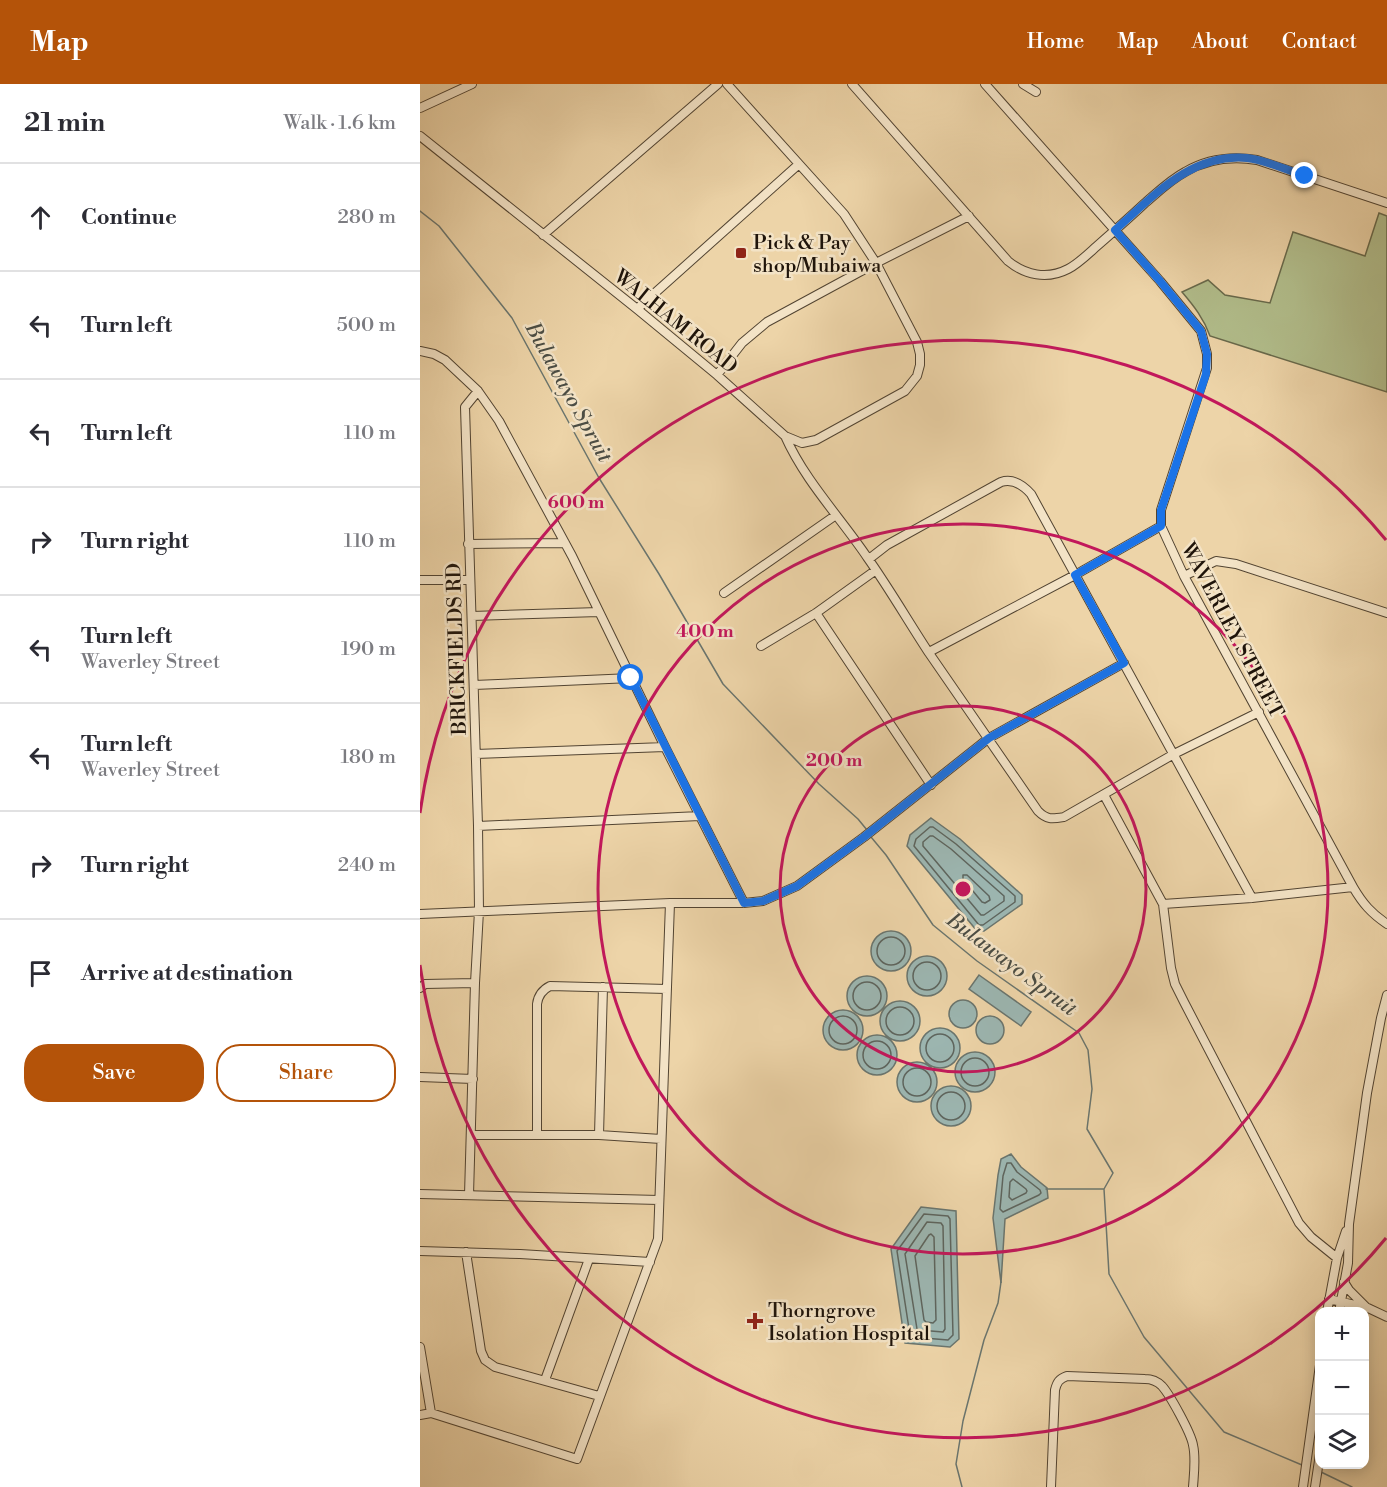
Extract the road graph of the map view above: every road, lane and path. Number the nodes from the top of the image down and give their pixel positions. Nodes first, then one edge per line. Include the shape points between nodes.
1 (472, 84) edge
2 (718, 84) edge
3 (727, 84) edge
4 (852, 84) edge
5 (985, 84) edge
6 (1023, 84) edge
7 (1036, 92) dead end
8 (420, 108) edge
9 (420, 136) edge
10 (800, 164) junction
11 (1387, 203) edge
12 (969, 216) junction
13 (1115, 230) junction
14 (543, 235) junction
15 (876, 263) junction
16 (638, 309) junction
17 (420, 351) edge
18 (717, 375) junction
19 (478, 391) junction
20 (785, 436) junction
21 (836, 515) junction
22 (1161, 526) junction
23 (565, 543) junction
24 (468, 544) junction
25 (869, 559) junction
26 (876, 570) junction
27 (1075, 575) junction
28 (1184, 576) junction
29 (470, 579) junction
30 (420, 580) edge
31 (724, 593) dead end
32 (599, 612) junction
33 (816, 613) junction
34 (1387, 613) edge
35 (472, 616) junction
36 (761, 646) dead end
37 (929, 652) junction
38 (1124, 663) junction
39 (631, 678) junction
40 (474, 685) junction
41 (1258, 712) junction
42 (989, 738) junction
43 (665, 747) junction
44 (476, 753) junction
45 (1174, 754) junction
46 (930, 785) junction
47 (1104, 795) junction
48 (700, 816) junction
49 (478, 826) junction
50 (1353, 888) junction
51 (1252, 898) junction
52 (670, 903) junction
53 (744, 903) junction
54 (1163, 904) junction
55 (479, 911) junction
56 (420, 914) edge
57 (1387, 924) edge
58 (475, 983) junction
59 (603, 987) junction
60 (420, 988) edge
61 (667, 989) junction
62 (1387, 994) edge
63 (420, 1077) edge
64 (473, 1079) junction
65 (537, 1134) junction
66 (472, 1135) junction
67 (599, 1135) junction
68 (661, 1139) junction
69 (420, 1194) edge
70 (469, 1195) junction
71 (659, 1200) junction
72 (1349, 1224) junction
73 (420, 1251) edge
74 (466, 1252) junction
75 (589, 1258) junction
76 (1337, 1258) junction
77 (650, 1262) junction
78 (1344, 1282) junction
79 (1329, 1299) junction
80 (1341, 1302) junction
81 (1328, 1307) edge
82 (1340, 1307) edge
83 (1356, 1307) edge
84 (1361, 1307) edge
85 (1369, 1311) edge
86 (1387, 1317) edge
87 (420, 1347) edge
88 (545, 1380) junction
89 (599, 1396) junction
90 (1315, 1401) edge
91 (431, 1413) junction
92 (420, 1415) edge
93 (1317, 1469) edge
94 (1051, 1487) edge
95 (1193, 1487) edge
96 (1303, 1487) edge
97 (1315, 1487) edge

1 - 8 street
2 - 14 street
3 - 10 street
4 - 12 street
5 - 13 street, WAVERLEY STREET
6 - 7 street
9 - 14 street, WALHAM ROAD
10 - 15 street via 844,214
10 - 16 street
11 - 13 street via 1257,160 1222,159 1184,172
12 - 13 street via 1008,261 1037,275 1068,269
12 - 15 street
13 - 22 street, WAVERLEY STREET via 1201,331 1207,354 1206,374 1161,510
14 - 16 street, WALHAM ROAD
15 - 18 street via 767,322 742,343
15 - 20 street via 918,342 917,376 905,391 816,440 802,443
16 - 18 street, WALHAM ROAD
17 - 19 street via 445,360
18 - 20 street, WALHAM ROAD
19 - 23 street via 499,421
19 - 24 street, BRICKFIELDS RD via 465,407
20 - 21 street via 794,456
21 - 25 street
21 - 31 street
22 - 27 street
22 - 28 street, WAVERLEY STREET
23 - 24 street
23 - 32 street
24 - 29 street, BRICKFIELDS RD
25 - 26 street
25 - 27 street via 949,510 1011,480 1031,494
26 - 33 street
26 - 37 street
27 - 37 street
27 - 38 street
28 - 34 street via 1224,561
28 - 41 street, WAVERLEY STREET
29 - 30 street
29 - 35 street, BRICKFIELDS RD
32 - 35 street
32 - 39 street
33 - 36 street
33 - 46 street
35 - 40 street, BRICKFIELDS RD
37 - 42 street
38 - 42 street
38 - 45 street
39 - 40 street
39 - 43 street
40 - 44 street, BRICKFIELDS RD
41 - 45 street
41 - 50 street, WAVERLEY STREET
42 - 46 street
42 - 47 street via 1043,817 1064,817
43 - 44 street
43 - 48 street
44 - 49 street, BRICKFIELDS RD
45 - 47 street
45 - 51 street
46 - 53 street via 797,886 763,901
47 - 54 street
48 - 49 street
48 - 53 street
49 - 55 street, BRICKFIELDS RD
50 - 51 street
50 - 57 street, WAVERLEY STREET via 1372,914
51 - 54 street
52 - 53 street
52 - 55 street
52 - 61 street
54 - 76 street via 1175,984 1299,1223
55 - 56 street
55 - 58 street, BRICKFIELDS RD
58 - 60 street via 425,984
58 - 64 street, BRICKFIELDS RD
59 - 61 street
59 - 65 street via 550,986 538,998
59 - 67 street
61 - 68 street
62 - 72 street via 1367,1093
63 - 64 street
64 - 66 street, BRICKFIELDS RD
65 - 66 street
65 - 67 street
66 - 70 street, BRICKFIELDS RD
67 - 68 street
68 - 71 street
69 - 70 street
70 - 71 street
71 - 77 street via 658,1239
72 - 76 street
72 - 78 street
73 - 74 street
74 - 75 street
74 - 88 street via 485,1360 506,1371
75 - 77 street
75 - 88 street
76 - 79 street
77 - 89 street
78 - 80 street
78 - 84 street
79 - 80 street
79 - 81 street
80 - 82 street
80 - 83 street
85 - 86 street
87 - 91 street
88 - 89 street
89 - 91 street via 577,1459
90 - 96 street
91 - 92 street
93 - 97 street
94 - 95 street via 1055,1390 1061,1378 1068,1376 1151,1379 1160,1384 1193,1441

